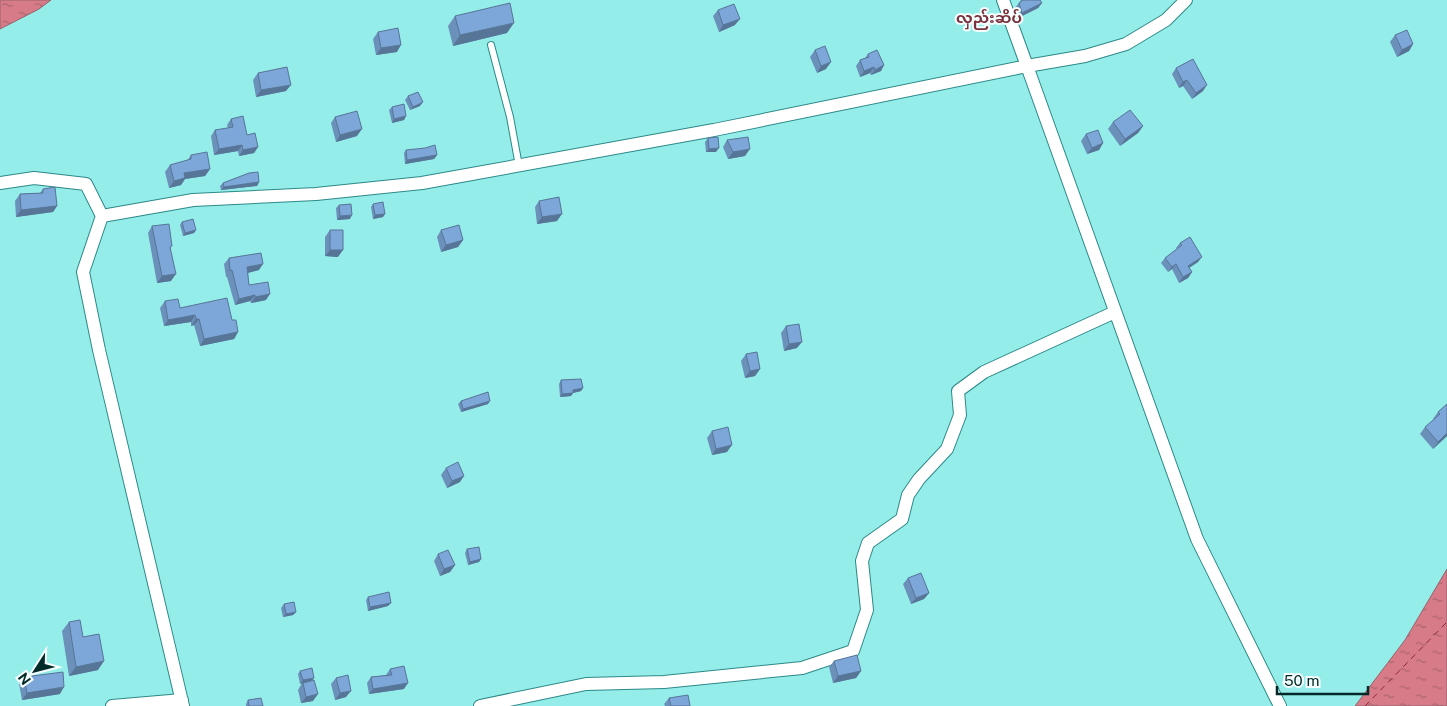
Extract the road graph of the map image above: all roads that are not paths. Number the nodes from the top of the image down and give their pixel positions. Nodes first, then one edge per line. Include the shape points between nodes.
1 (1003, 0) edge
2 (1186, 0) edge
3 (491, 44) dead end
4 (1027, 66) junction
5 (519, 166) junction
6 (0, 183) edge
7 (102, 216) junction
8 (1115, 312) junction
9 (182, 703) edge
10 (112, 706) edge
11 (480, 706) edge
12 (1280, 706) edge

1 - 4 street
2 - 4 street via 1166,20 1126,44 1085,56
3 - 5 lane
4 - 5 street
4 - 8 street
5 - 7 street via 422,183 316,194 193,200
6 - 7 street via 34,178 86,184
7 - 9 street via 83,272
8 - 11 street via 984,372 958,391 960,415 946,450 908,495 902,519 868,543 862,561 866,610 853,651 802,668 664,682 586,684
8 - 12 street via 1197,539
9 - 10 street

